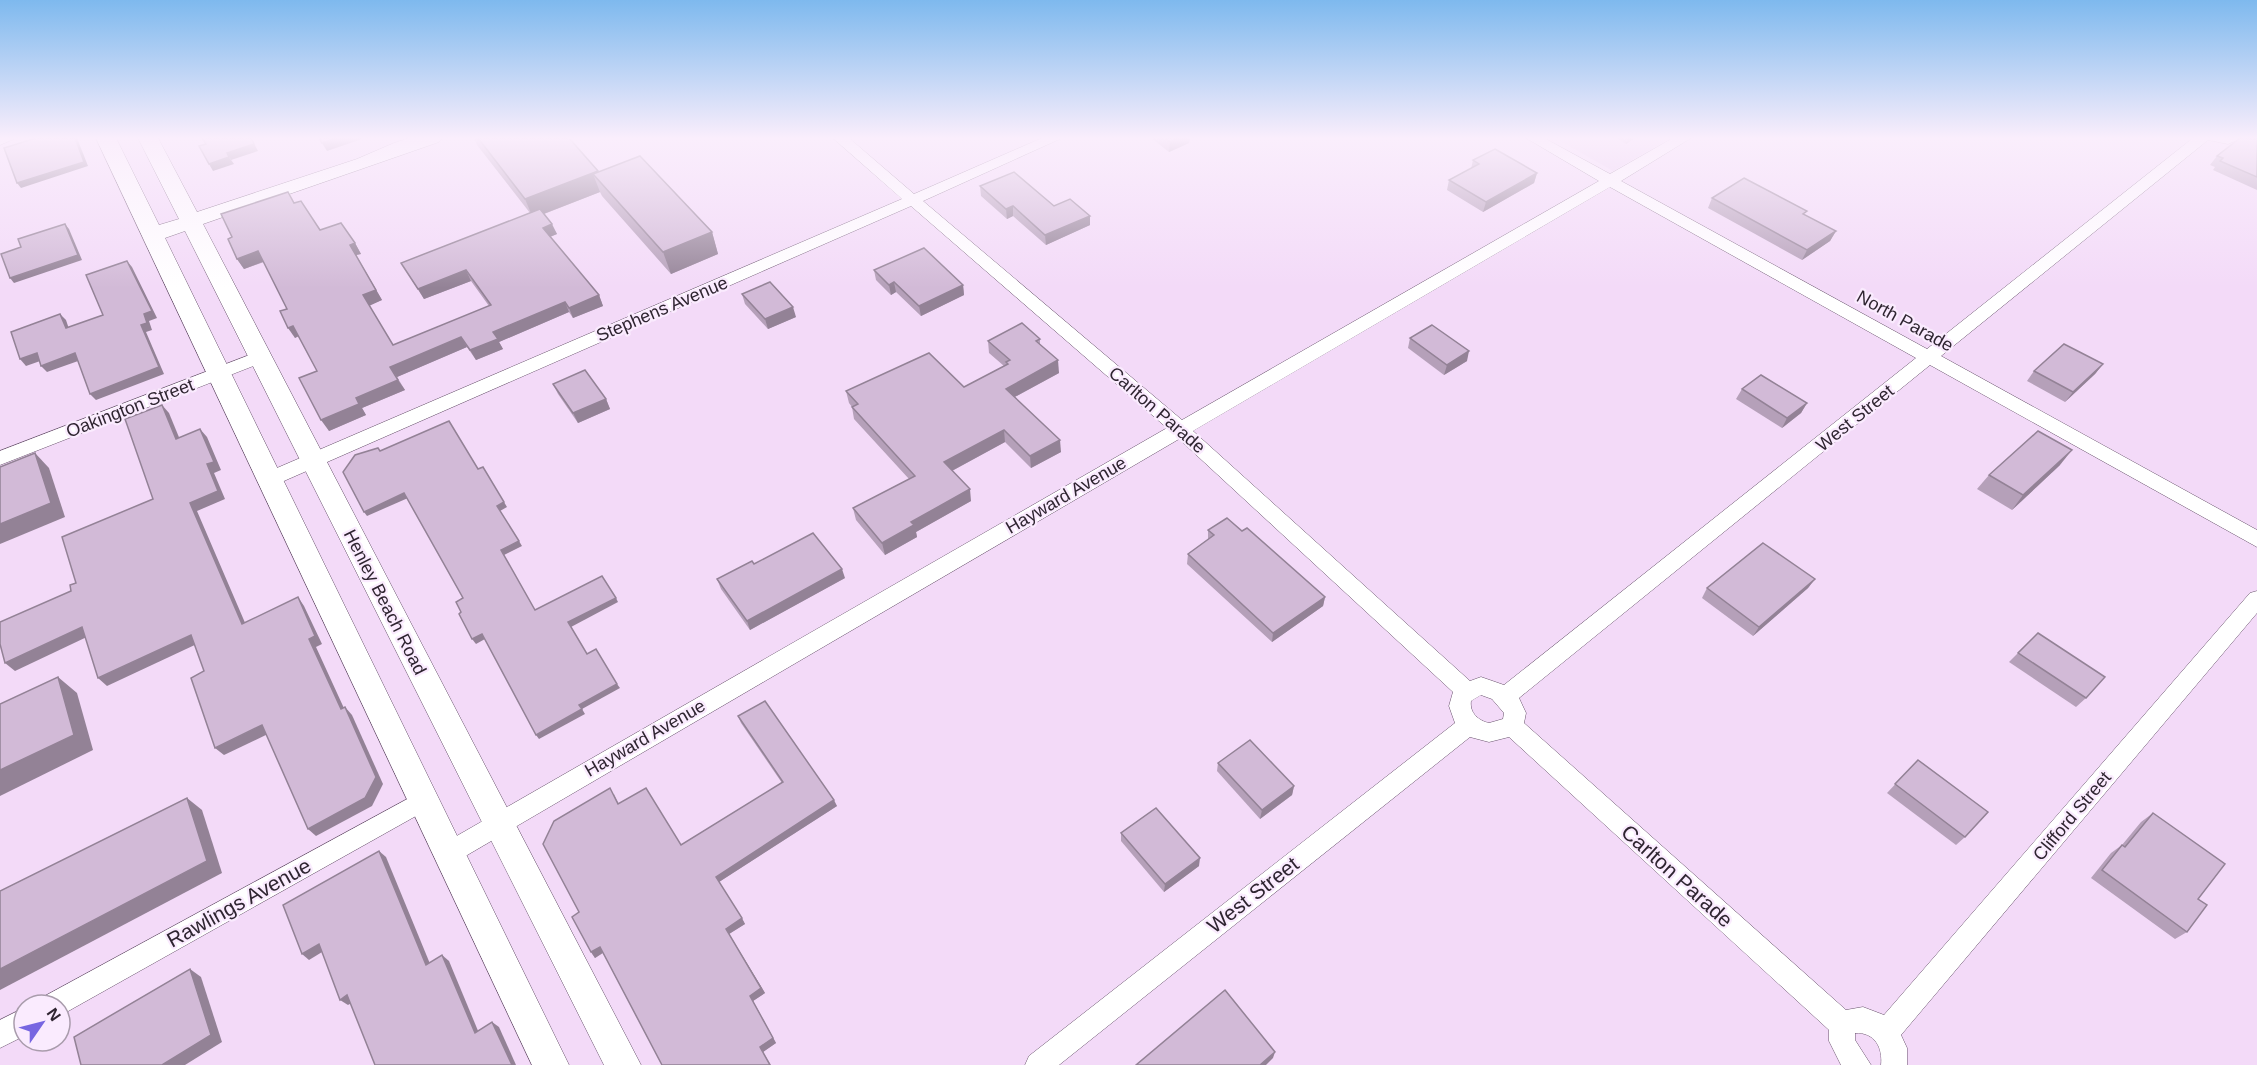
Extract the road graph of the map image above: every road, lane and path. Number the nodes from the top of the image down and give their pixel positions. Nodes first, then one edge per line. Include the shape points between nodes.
1 (130, 188) edge
2 (173, 188) edge
3 (288, 188) edge
4 (900, 188) edge
5 (940, 188) edge
6 (1599, 188) edge
7 (1619, 188) edge
8 (2140, 188) edge
9 (914, 199) junction
10 (190, 222) junction
11 (152, 235) junction
12 (260, 357) junction
13 (1930, 357) junction
14 (218, 373) junction
15 (1180, 429) junction
16 (0, 458) edge
17 (313, 460) junction
18 (270, 479) junction
19 (2257, 539) edge
20 (2257, 598) edge
21 (1466, 690) junction
22 (1506, 696) junction
23 (1469, 724) junction
24 (1511, 725) junction
25 (424, 800) junction
26 (499, 824) junction
27 (449, 853) junction
28 (72, 995) edge
29 (1844, 1026) junction
30 (1886, 1033) junction
31 (551, 1065) edge
32 (623, 1065) edge
33 (1038, 1065) edge
34 (1858, 1065) edge
35 (1894, 1065) edge

1 - 11 main road
2 - 10 main road, Henley Beach Road
3 - 10 main road
4 - 9 street, Carlton Parade
5 - 9 street, Stephens Avenue
6 - 15 street, Hayward Avenue
7 - 13 street, North Parade
8 - 13 street, West Street
9 - 15 street, Carlton Parade
9 - 17 street, Stephens Avenue
10 - 11 main road
10 - 12 main road, Henley Beach Road
11 - 14 main road
12 - 14 street, Oakington Street
12 - 17 main road, Henley Beach Road
13 - 19 street, North Parade
13 - 22 street, West Street
14 - 16 street, Oakington Street
14 - 18 main road
15 - 21 street, Carlton Parade
15 - 26 street, Hayward Avenue
17 - 18 street, Stephens Avenue
17 - 26 main road, Henley Beach Road
18 - 25 main road
20 - 30 street, Clifford Street
21 - 22 street via 1491,687
21 - 23 street via 1459,700 1460,713
22 - 24 street via 1514,711
23 - 24 street via 1492,733
23 - 33 street, West Street
24 - 29 street, Carlton Parade
25 - 27 main road
25 - 28 street, Rawlings Avenue
26 - 27 street, Hayward Avenue
26 - 32 main road, Henley Beach Road
27 - 31 main road
29 - 30 street via 1852,1020 1863,1020
29 - 34 street via 1843,1047
30 - 35 street via 1896,1055

